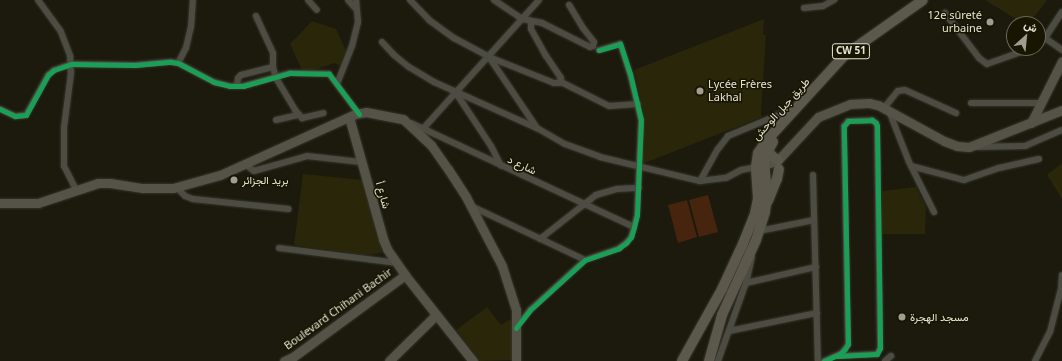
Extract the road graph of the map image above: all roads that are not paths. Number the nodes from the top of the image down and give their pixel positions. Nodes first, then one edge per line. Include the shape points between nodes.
1 (38, 0) edge
2 (193, 0) edge
3 (308, 0) edge
4 (348, 0) edge
5 (356, 0) edge
6 (410, 0) edge
7 (494, 0) edge
8 (539, 0) edge
9 (834, 0) edge
10 (923, 0) edge
11 (569, 5) dead end
12 (804, 8) dead end
13 (317, 10) dead end
14 (357, 10) junction
15 (1062, 12) edge
16 (946, 13) dead end
17 (256, 16) dead end
18 (522, 19) junction
19 (531, 21) junction
20 (1046, 36) edge
21 (1046, 39) edge
22 (382, 42) dead end
23 (599, 50) dead end
24 (1062, 50) edge
25 (1010, 56) edge
26 (489, 57) junction
27 (1062, 61) edge
28 (178, 63) junction
29 (71, 64) junction
30 (272, 67) junction
31 (276, 78) junction
32 (560, 82) junction
33 (337, 84) junction
34 (237, 86) junction
35 (455, 92) junction
36 (971, 103) dead end
37 (1041, 103) junction
38 (638, 104) junction
39 (798, 107) junction
40 (886, 109) junction
41 (0, 110) edge
42 (1062, 110) edge
43 (323, 113) dead end
44 (956, 113) dead end
45 (358, 114) junction
46 (298, 115) junction
47 (791, 115) junction
48 (349, 117) junction
49 (276, 120) dead end
50 (1031, 123) junction
51 (537, 128) junction
52 (1062, 130) edge
53 (421, 131) junction
54 (969, 147) junction
55 (768, 150) junction
56 (1039, 159) dead end
57 (361, 162) junction
58 (245, 164) junction
59 (779, 164) junction
60 (501, 166) junction
61 (911, 166) junction
62 (640, 168) junction
63 (760, 171) junction
64 (813, 175) dead end
65 (700, 181) junction
66 (176, 187) junction
67 (639, 188) junction
68 (76, 190) junction
69 (0, 203) edge
70 (767, 203) junction
71 (583, 204) junction
72 (470, 205) junction
73 (288, 209) dead end
74 (934, 212) dead end
75 (814, 220) junction
76 (634, 227) junction
77 (758, 235) junction
78 (540, 239) junction
79 (279, 248) dead end
80 (586, 260) junction
81 (397, 263) junction
82 (816, 267) junction
83 (405, 275) junction
84 (1062, 275) edge
85 (746, 282) junction
86 (817, 313) junction
87 (436, 315) junction
88 (516, 328) junction
89 (729, 331) junction
90 (837, 356) junction
91 (890, 356) dead end
92 (284, 361) edge
93 (390, 361) edge
94 (473, 361) edge
95 (516, 361) edge
96 (682, 361) edge
97 (708, 361) edge
98 (718, 361) edge
99 (818, 361) edge
100 (824, 361) edge
101 (885, 361) edge
102 (1035, 361) edge

1 - 29 street via 61,32
2 - 28 street via 186,48
3 - 13 street
4 - 14 street
5 - 14 street
6 - 26 street via 440,29
7 - 18 street
8 - 18 street
9 - 12 street via 822,6
10 - 39 main road, طريق جبل الوحش / CW 51 via 845,55
11 - 19 street via 594,42 593,46 590,47 542,22
14 - 33 street via 358,22 352,46
15 - 20 street
16 - 25 street via 979,58 987,64
17 - 30 street via 273,53
18 - 19 street
18 - 26 street
19 - 32 street via 531,29 561,78
21 - 24 street
22 - 35 street via 409,67
23 - 38 street via 620,44
26 - 32 street via 554,83
26 - 35 street
26 - 51 street
27 - 37 main road
28 - 29 street
28 - 34 street via 214,82
29 - 41 street via 48,74 26,116 15,116
29 - 68 street via 64,128 64,166
30 - 31 street
30 - 34 street via 241,75
31 - 33 street via 290,73 324,73 332,76
31 - 34 street
31 - 46 street
32 - 38 street via 609,106
33 - 45 street
35 - 51 street
35 - 53 street
35 - 60 street via 491,146
36 - 37 street
37 - 50 main road
38 - 62 street via 642,127
39 - 47 main road, طريق جبل الوحش / CW 51
39 - 65 street via 728,136
40 - 44 street via 898,91 905,90
40 - 54 main road via 944,142
40 - 59 main road via 869,103 859,103 825,113 810,123
40 - 61 street
42 - 50 main road
43 - 46 street via 308,118
45 - 48 main road
45 - 53 main road via 366,112 403,119
46 - 49 street
47 - 55 main road
47 - 63 main road, طريق جبل الوحش via 758,153
48 - 57 main road, شارع أ
48 - 58 main road
50 - 54 main road
51 - 62 street via 565,144 600,158
52 - 54 street via 1025,146
53 - 60 street, شارع د
53 - 72 main road
55 - 59 main road
55 - 63 main road
56 - 61 street via 999,168 964,180
57 - 58 street via 307,156 254,171
57 - 81 main road, شارع أ via 382,239
58 - 66 main road via 213,177
59 - 63 main road
59 - 70 main road via 776,184
60 - 71 street, شارع د
61 - 74 street
62 - 65 street
62 - 67 street
63 - 65 street via 741,170 726,178
63 - 70 main road
63 - 96 main road, طريق جبل الوحش via 755,214 742,246 722,289
64 - 75 street
66 - 68 main road via 156,189 98,183
66 - 73 street via 185,196 193,199
67 - 71 street via 616,188 596,195
67 - 76 street
68 - 69 main road via 38,203
70 - 77 main road
71 - 76 street, شارع د
71 - 78 street
72 - 78 street
72 - 88 main road via 508,284 516,310
75 - 77 street
75 - 82 street
76 - 80 street via 631,237 619,248
77 - 85 street
77 - 97 main road via 722,315
78 - 80 street
79 - 81 street
80 - 88 street via 530,310
81 - 83 main road, شارع أ
82 - 85 street
82 - 86 street
83 - 87 main road, شارع أ
83 - 92 main road, Boulevard Chihani Bachir
84 - 102 street via 1050,332
85 - 89 street
86 - 89 street
86 - 99 street
87 - 93 main road
87 - 94 main road, شارع أ
88 - 95 main road
89 - 98 street
90 - 90 street via 848,344 844,126 848,120 872,120 877,126 880,352
90 - 100 street
91 - 101 street

